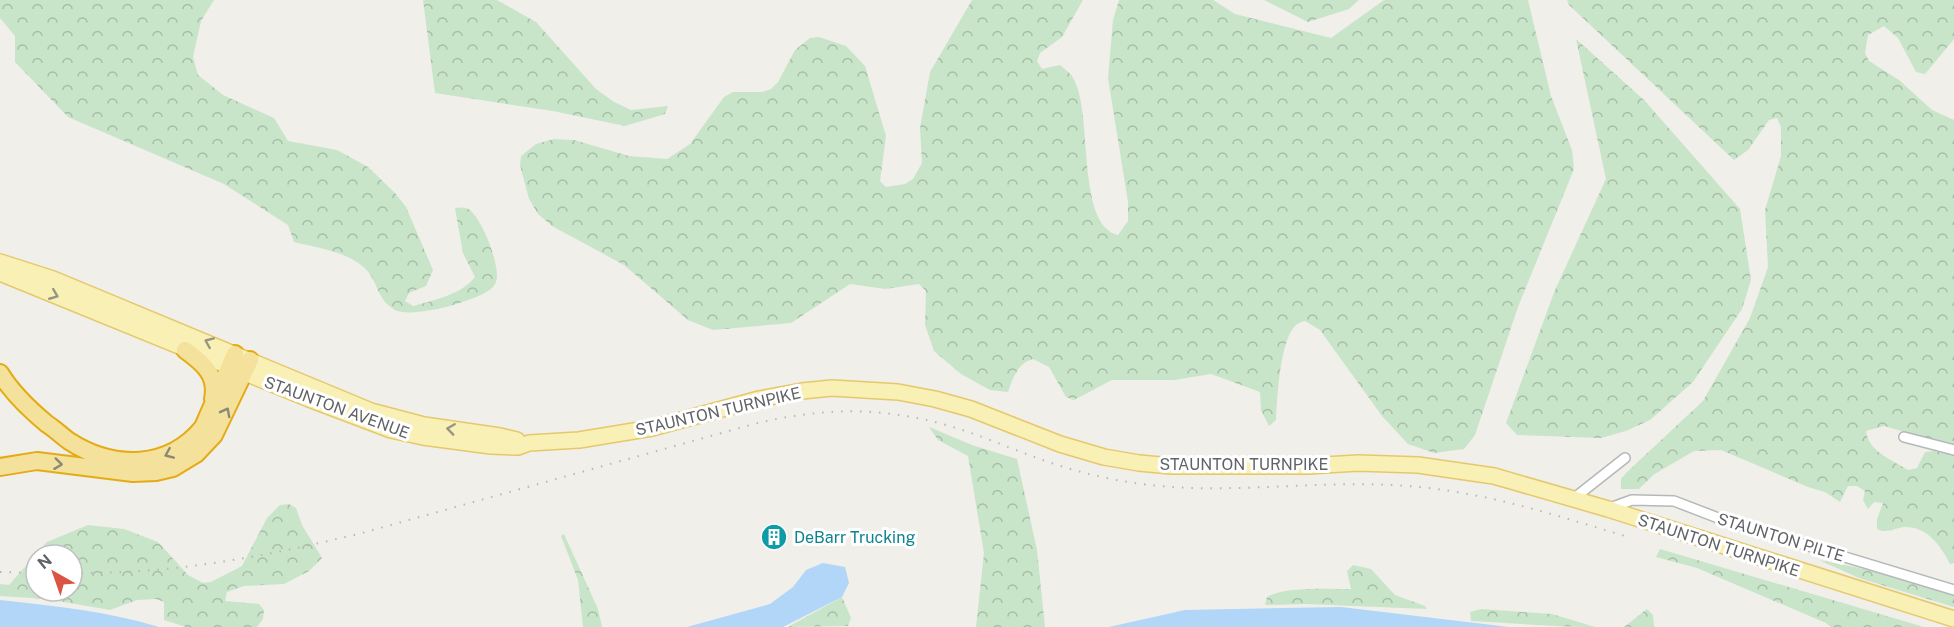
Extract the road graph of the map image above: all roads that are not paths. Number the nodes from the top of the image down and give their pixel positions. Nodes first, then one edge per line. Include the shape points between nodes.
1 (0, 262) edge
2 (0, 273) edge
3 (185, 350) junction
4 (240, 364) junction
5 (0, 373) edge
6 (210, 414) junction
7 (1904, 437) dead end
8 (529, 443) joint
9 (1954, 450) edge
10 (1625, 458) dead end
11 (0, 467) edge
12 (1573, 499) junction
13 (1608, 509) junction
14 (1954, 590) edge
15 (1954, 619) edge

4 -> 1 main road, STAUNTON AVENUE via 53,279
2 -> 3 main road, STAUNTON AVENUE
3 - 4 main road, STAUNTON AVENUE
3 - 6 highway via 212,376
4 - 6 highway
4 - 8 main road, STAUNTON AVENUE via 391,430 490,446 518,447
11 -> 4 highway via 37,461 133,473 173,468 189,460 208,442
6 -> 5 highway via 196,436 177,451 154,459 128,461 97,454 70,441 16,395
7 - 9 street
8 - 12 main road, STAUNTON TURNPIKE via 579,440 652,428 802,391 862,389 934,399 971,409 1060,444 1139,463 1418,465 1494,476
10 - 12 street
12 - 13 main road, STAUNTON TURNPIKE
13 - 14 street, STAUNTON PILTE via 1632,500 1674,501 1736,524
13 - 15 main road, STAUNTON TURNPIKE

